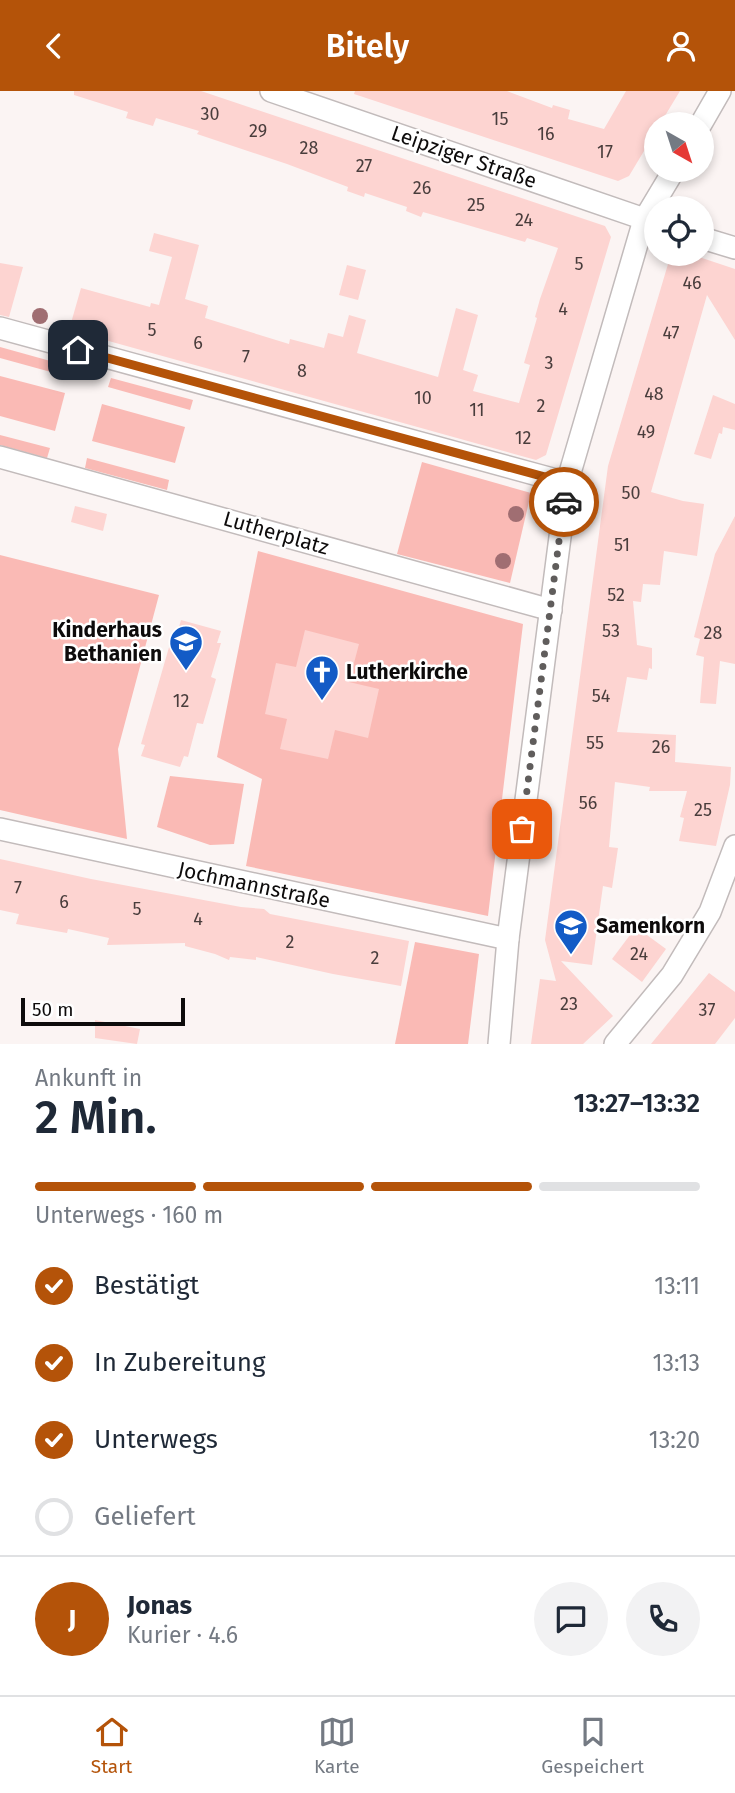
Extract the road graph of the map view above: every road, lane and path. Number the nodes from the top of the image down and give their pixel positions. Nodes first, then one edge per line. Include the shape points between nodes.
1 (271, 91) edge
2 (720, 91) edge
3 (708, 112) edge
4 (644, 220) edge
5 (644, 241) edge
6 (714, 242) edge
7 (735, 248) edge
8 (0, 328) edge
9 (0, 457) edge
10 (567, 483) junction
11 (551, 610) junction
12 (0, 829) edge
13 (735, 846) edge
14 (508, 939) junction
15 (499, 1044) edge
16 (615, 1044) edge

1 - 4 street, Leipziger Straße
2 - 3 street
5 - 10 street
6 - 7 street
8 - 10 street
9 - 11 street, Lutherplatz
10 - 11 street
11 - 14 street
12 - 14 street, Jochmannstraße
13 - 16 street via 710,912 672,975
14 - 15 street

